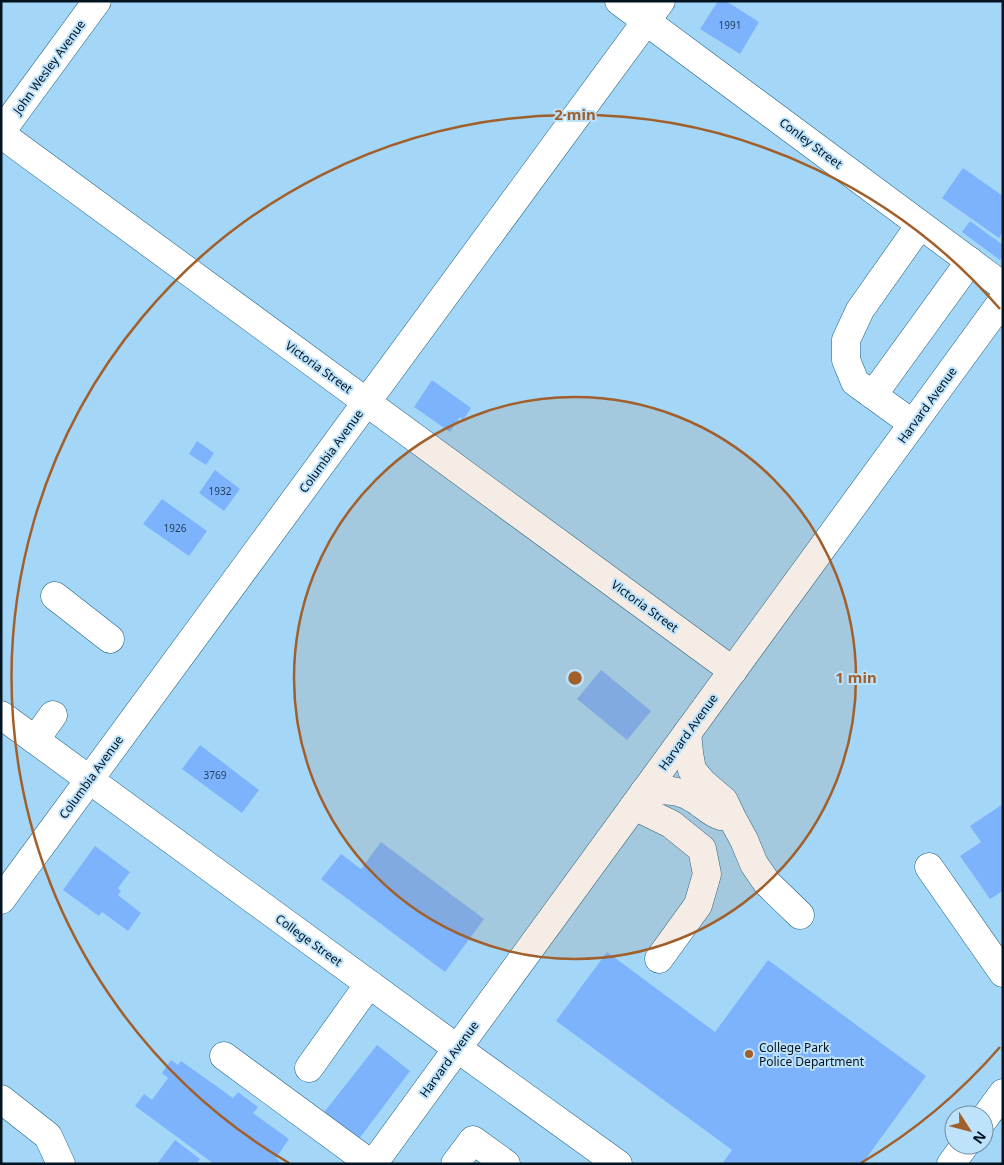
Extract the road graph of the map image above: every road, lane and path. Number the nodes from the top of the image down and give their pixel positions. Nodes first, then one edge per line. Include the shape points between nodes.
1 (97, 1) edge
2 (619, 1) edge
3 (653, 11) edge
4 (1, 133) edge
5 (920, 225) junction
6 (970, 261) junction
7 (1003, 286) edge
8 (1003, 300) edge
9 (873, 395) junction
10 (367, 402) junction
11 (913, 424) junction
12 (55, 596) dead end
13 (110, 639) dead end
14 (733, 670) junction
15 (1, 715) edge
16 (53, 715) dead end
17 (687, 733) junction
18 (35, 740) junction
19 (89, 779) junction
20 (639, 799) junction
21 (732, 818) junction
22 (929, 866) dead end
23 (1, 900) edge
24 (800, 915) dead end
25 (659, 959) dead end
26 (1003, 973) edge
27 (369, 984) junction
28 (457, 1048) junction
29 (224, 1056) dead end
30 (309, 1068) dead end
31 (1003, 1093) edge
32 (1, 1099) edge
33 (994, 1105) edge
34 (61, 1164) edge
35 (372, 1164) edge
36 (455, 1164) edge
37 (506, 1164) edge
38 (618, 1164) edge

1 - 4 street, John Wesley Avenue
2 - 3 street, Conley Street
3 - 5 street, Conley Street
3 - 10 street, Columbia Avenue
4 - 10 street, Victoria Street
5 - 6 street, Conley Street
5 - 9 street via 860,310 846,340 846,360 855,382
6 - 7 street, Conley Street
6 - 9 street
8 - 11 street, Harvard Avenue
9 - 11 street
10 - 14 street, Victoria Street
10 - 19 street, Columbia Avenue
11 - 14 street, Harvard Avenue
12 - 13 street
14 - 17 street, Harvard Avenue
15 - 18 street, College Street
16 - 18 street
17 - 20 street, Harvard Avenue
17 - 21 street via 692,770 724,800
18 - 19 street, College Street
19 - 23 street, Columbia Avenue
19 - 27 street, College Street
20 - 21 street via 658,790 682,792 715,814
20 - 25 street via 702,849 707,874 698,905
20 - 28 street, Harvard Avenue
21 - 24 street via 767,883
22 - 26 street
27 - 28 street, College Street
27 - 30 street
28 - 35 street, Harvard Avenue
28 - 38 street, College Street
29 - 35 street
31 - 33 street
32 - 34 street via 48,1136
36 - 37 street via 473,1140

